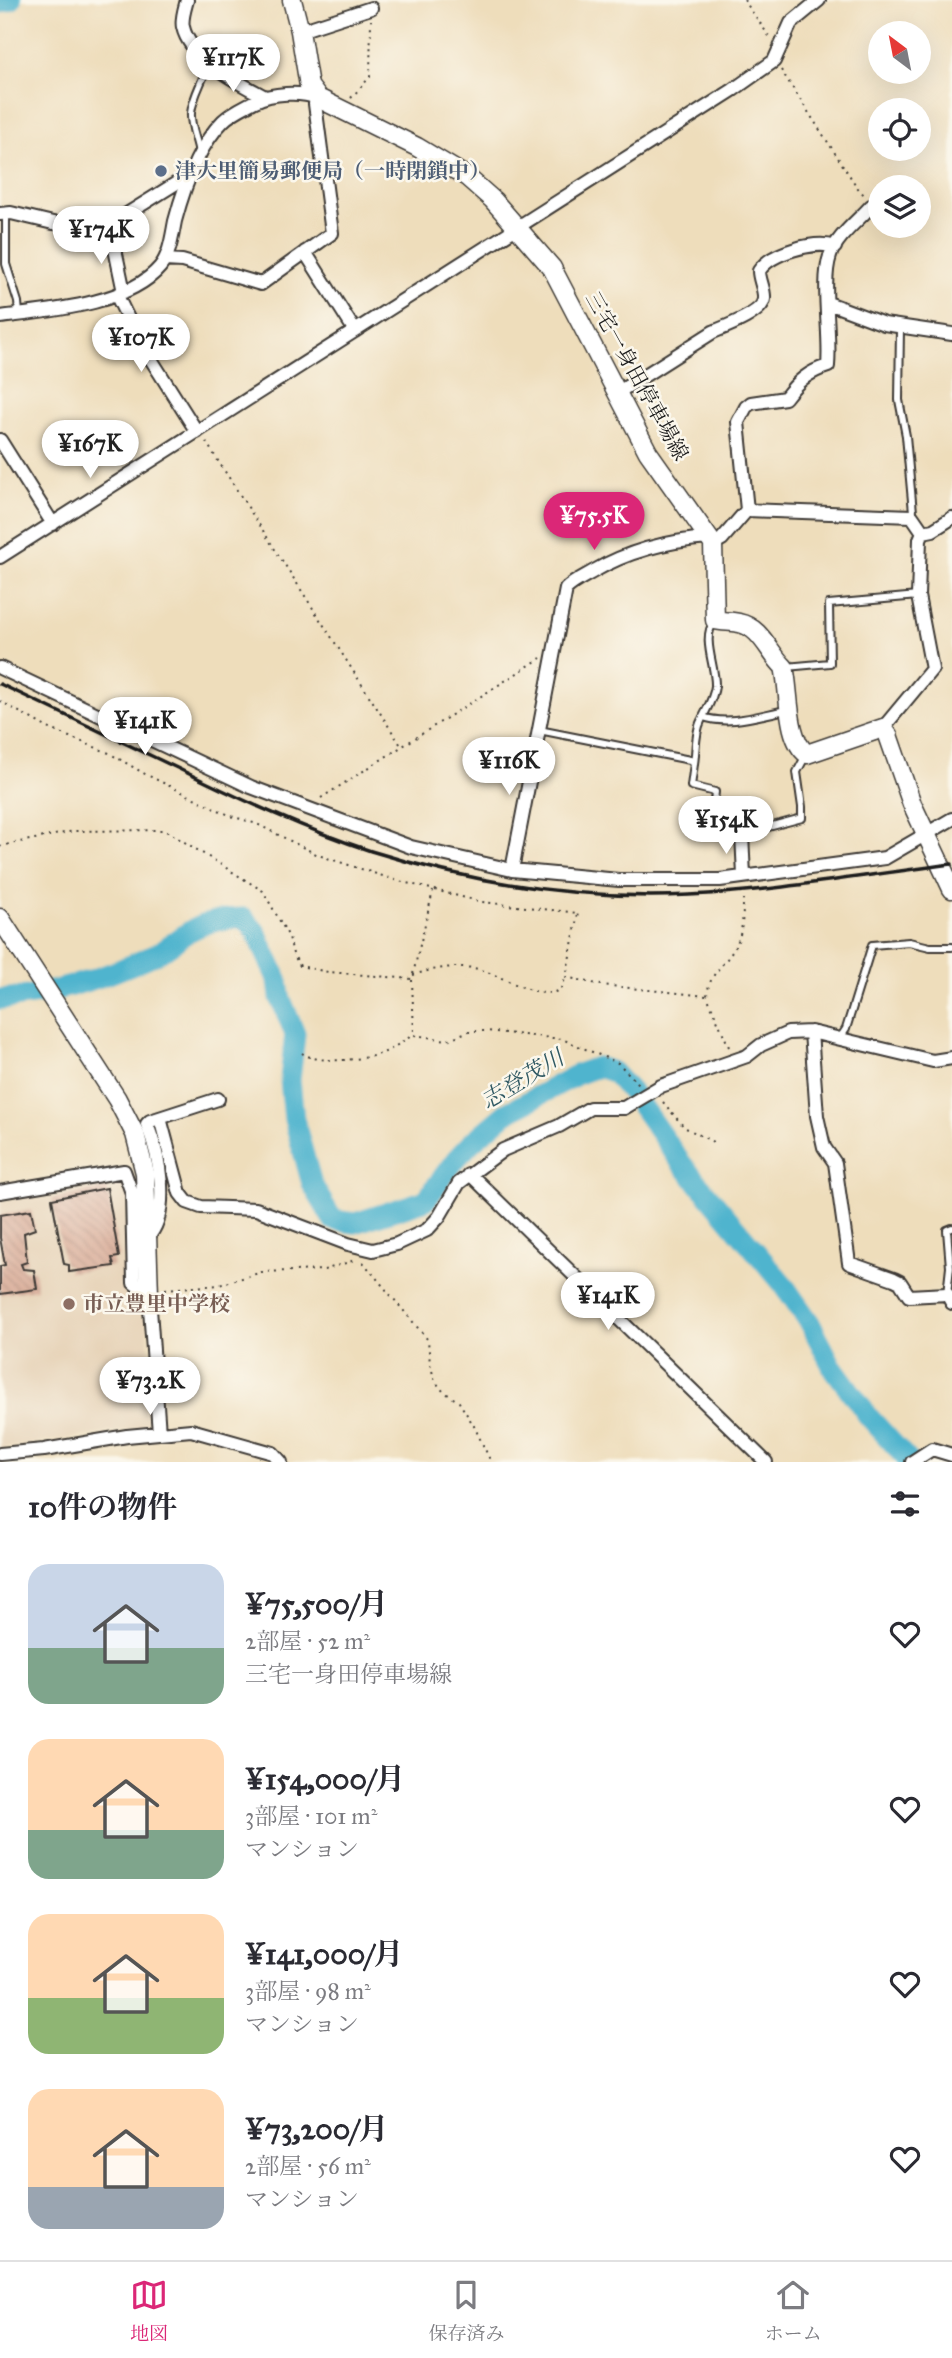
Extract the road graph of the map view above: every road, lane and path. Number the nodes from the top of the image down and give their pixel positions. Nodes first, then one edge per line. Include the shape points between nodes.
1 (187, 0) edge
2 (292, 0) edge
3 (744, 0) edge
4 (819, 0) edge
5 (371, 8) joint
6 (300, 32) junction
7 (780, 48) junction
8 (208, 61) junction
9 (774, 61) junction
10 (265, 97) junction
11 (318, 98) junction
12 (343, 111) junction
13 (199, 156) junction
14 (191, 174) junction
15 (868, 201) edge
16 (868, 210) edge
17 (3, 214) edge
18 (108, 225) junction
19 (517, 227) junction
20 (835, 247) junction
21 (305, 252) junction
22 (165, 260) junction
23 (121, 294) junction
24 (828, 303) junction
25 (19, 315) junction
26 (0, 317) edge
27 (900, 328) junction
28 (355, 331) junction
29 (952, 334) edge
30 (617, 393) junction
31 (198, 431) junction
32 (0, 440) edge
33 (747, 510) junction
34 (912, 516) junction
35 (952, 518) edge
36 (53, 523) junction
37 (923, 532) junction
38 (711, 541) junction
39 (0, 557) edge
40 (918, 596) junction
41 (715, 620) junction
42 (553, 650) junction
43 (784, 667) junction
44 (0, 668) edge
45 (0, 701) edge
46 (789, 710) junction
47 (703, 718) junction
48 (883, 728) junction
49 (539, 730) junction
50 (402, 747) junction
51 (807, 754) junction
52 (694, 764) junction
53 (307, 808) junction
54 (952, 819) edge
55 (742, 834) junction
56 (928, 835) junction
57 (0, 846) edge
58 (512, 870) junction
59 (744, 876) junction
60 (433, 889) junction
61 (952, 889) edge
62 (743, 899) dead end
63 (0, 918) edge
64 (952, 947) edge
65 (413, 975) junction
66 (566, 977) junction
67 (412, 979) junction
68 (707, 996) junction
69 (810, 1032) junction
70 (414, 1035) junction
71 (840, 1038) junction
72 (750, 1051) junction
73 (302, 1053) dead end
74 (952, 1058) edge
75 (649, 1092) junction
76 (218, 1099) dead end
77 (159, 1118) junction
78 (713, 1142) dead end
79 (468, 1175) junction
80 (0, 1192) edge
81 (952, 1228) edge
82 (147, 1238) junction
83 (149, 1292) junction
84 (949, 1298) edge
85 (159, 1433) junction
86 (0, 1454) edge
87 (952, 1455) edge
88 (917, 1458) edge
89 (281, 1462) edge
90 (491, 1462) edge
91 (766, 1462) edge

1 - 8 street via 184,30
2 - 6 main road
3 - 7 path
4 - 7 street via 791,23
5 - 6 street
5 - 12 path via 370,77
6 - 11 main road via 309,86
7 - 9 street
8 - 10 street
8 - 13 lane via 191,112
9 - 15 path
9 - 19 street
10 - 11 street via 307,93
10 - 13 street via 223,121
11 - 12 main road, 三宅一身田停車場線
11 - 21 street via 332,233
12 - 19 main road, 三宅一身田停車場線 via 467,177
13 - 14 street
14 - 18 street
14 - 22 street
16 - 20 street
17 - 18 street via 53,223
17 - 25 lane via 6,264
18 - 23 street
19 - 28 street
19 - 30 main road, 三宅一身田停車場線 via 552,268
20 - 24 street via 830,256
20 - 30 street via 804,246 764,265 759,271 764,299 760,307
21 - 22 street via 261,284
21 - 28 street
22 - 23 street via 154,273
23 - 25 street
23 - 31 street via 137,337
24 - 27 street
24 - 33 street via 828,366 802,377 785,398 751,403 738,422
25 - 26 street
27 - 29 street
27 - 34 lane via 899,400
28 - 31 street
30 - 38 main road, 三宅一身田停車場線 via 648,452
31 - 36 street
31 - 50 path
32 - 36 street
33 - 34 street
33 - 38 street via 722,539
34 - 37 street
35 - 37 street
36 - 39 street
37 - 40 street
38 - 41 main road
38 - 42 street via 671,541 629,553 570,585
40 - 43 lane via 829,604 830,663
40 - 48 street via 932,669
41 - 43 main road via 754,630
41 - 47 lane via 709,635 715,685
42 - 49 street
42 - 50 path
43 - 46 main road
44 - 53 street via 226,776
45 - 60 path via 318,855
46 - 47 lane via 728,722
46 - 51 main road via 799,747
47 - 52 lane
48 - 51 main road
48 - 56 main road
49 - 52 lane
49 - 58 street
50 - 53 path
51 - 55 lane via 797,772 802,818
52 - 55 lane via 691,786 715,792 711,829
53 - 58 street via 411,847
54 - 56 street
55 - 59 street
56 - 59 street via 885,858
56 - 61 main road
57 - 67 path via 67,832 163,830 263,891 300,965
58 - 59 street via 620,880
60 - 65 path
60 - 66 path via 482,902 578,914
62 - 68 path via 734,950 709,980
63 - 82 main road via 135,1134 145,1172
64 - 71 lane via 909,942 872,945
65 - 66 path via 469,967 545,993 558,991
65 - 67 path
66 - 68 path
67 - 70 path
68 - 72 path via 729,1048
69 - 71 street
69 - 72 street via 788,1033
69 - 84 street via 817,1116 824,1147 835,1163 849,1263 900,1282 909,1296
70 - 73 path via 386,1052 363,1058 322,1061
70 - 75 path via 447,1040 469,1031 487,1031 562,1040 618,1063
71 - 74 street via 933,1061
72 - 75 street via 747,1056
75 - 78 path via 684,1127
75 - 79 street via 624,1108 586,1110 503,1150
76 - 77 street
77 - 79 street via 180,1193 187,1202 219,1209 256,1209 365,1250 397,1244 427,1230
77 - 82 street via 147,1124 161,1188 158,1222
79 - 91 street
80 - 83 street via 124,1171 132,1193 134,1283
81 - 84 lane via 947,1230
82 - 83 main road
83 - 85 street
83 - 90 path via 201,1287 262,1272 324,1270 361,1258 428,1340 435,1381 459,1402
85 - 86 street
85 - 89 street via 191,1430 273,1452
87 - 88 street via 932,1449

